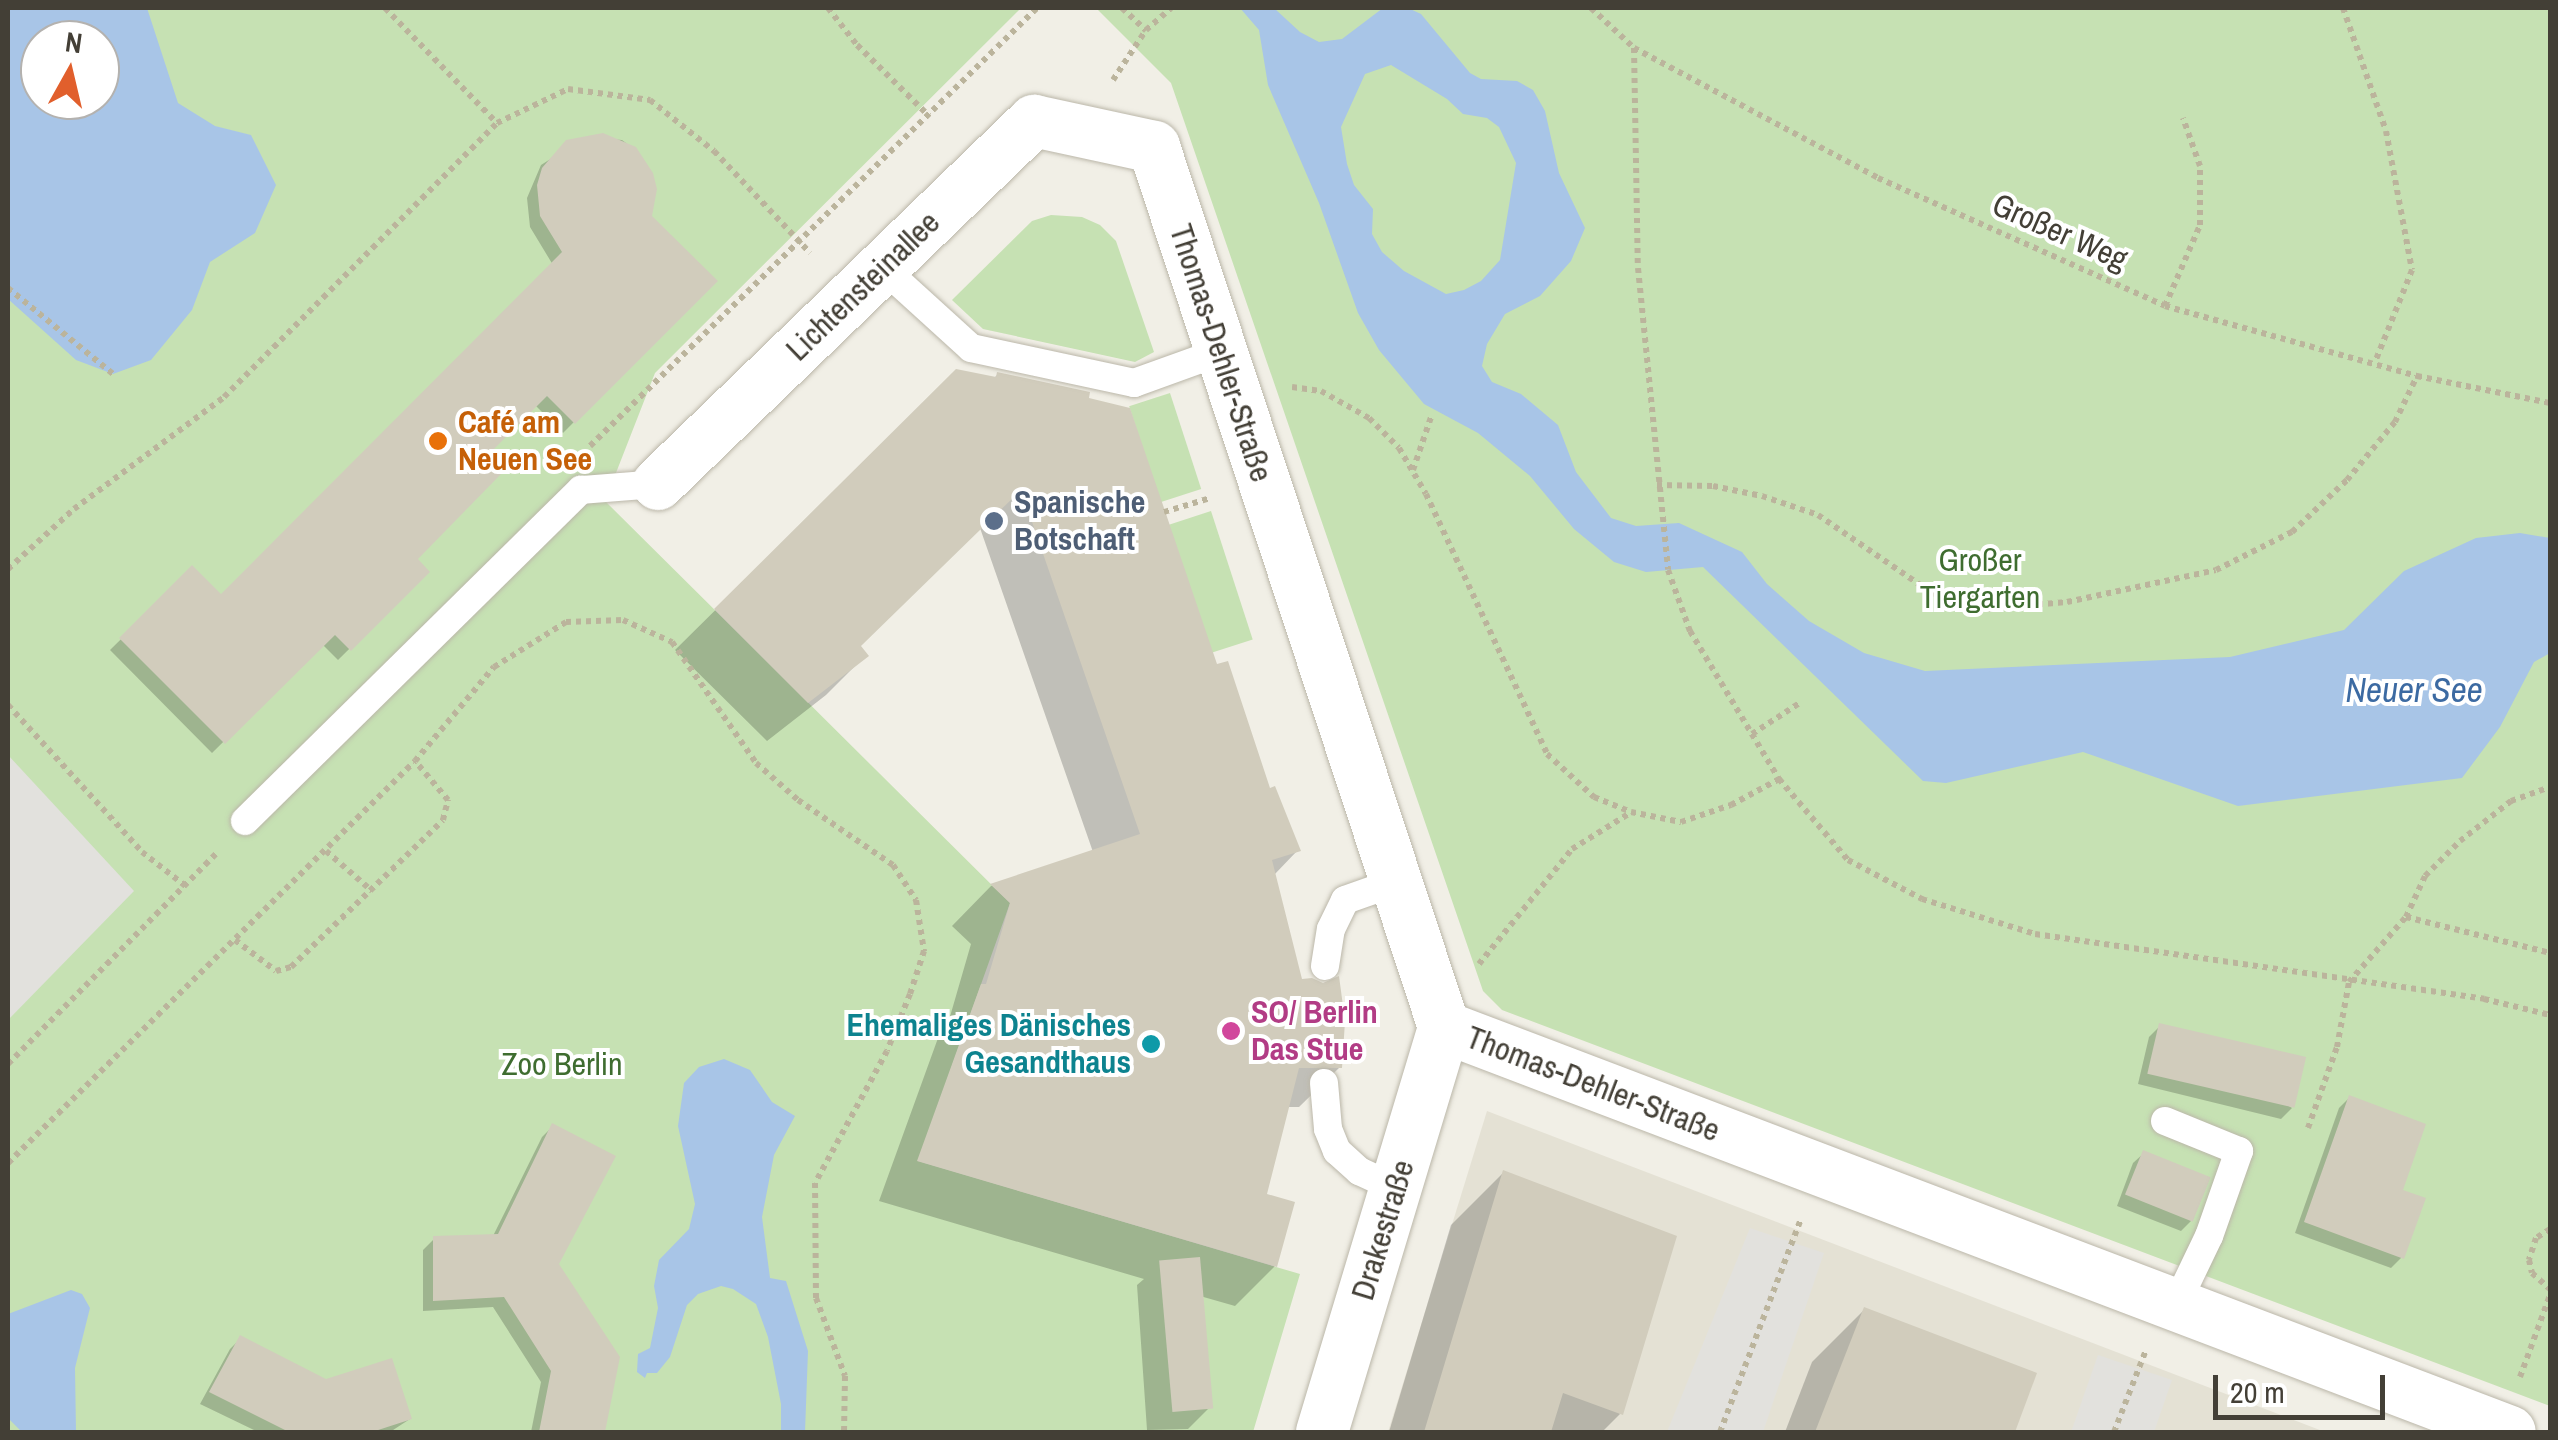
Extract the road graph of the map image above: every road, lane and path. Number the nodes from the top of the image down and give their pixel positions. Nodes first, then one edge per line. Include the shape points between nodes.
1 (385, 8) edge
2 (828, 8) edge
3 (1036, 8) edge
4 (1122, 8) edge
5 (1171, 8) edge
6 (1591, 8) edge
7 (2343, 8) edge
8 (1146, 30) junction
9 (1634, 48) junction
10 (929, 116) junction
11 (2183, 118) dead end
12 (496, 123) junction
13 (1080, 131) junction
14 (800, 243) junction
15 (810, 253) dead end
16 (882, 267) junction
17 (8, 288) edge
18 (2166, 306) junction
19 (1220, 352) junction
20 (2374, 362) junction
21 (112, 374) dead end
22 (2418, 376) junction
23 (1276, 384) dead end
24 (2550, 403) edge
25 (1431, 418) dead end
26 (1412, 471) junction
27 (658, 484) joint
28 (1657, 485) junction
29 (581, 490) junction
30 (1221, 494) dead end
31 (1164, 512) dead end
32 (8, 569) edge
33 (1801, 702) dead end
34 (8, 705) edge
35 (1752, 734) junction
36 (414, 761) junction
37 (1778, 780) junction
38 (2550, 786) edge
39 (1631, 812) junction
40 (245, 821) dead end
41 (326, 851) junction
42 (1396, 882) junction
43 (372, 891) junction
44 (2406, 917) junction
45 (236, 940) junction
46 (2550, 953) edge
47 (1325, 966) dead end
48 (1475, 966) dead end
49 (2349, 982) junction
50 (2550, 1016) edge
51 (1345, 1021) dead end
52 (1387, 1021) dead end
53 (1444, 1027) junction
54 (8, 1064) edge
55 (1324, 1083) dead end
56 (2165, 1121) dead end
57 (2308, 1128) dead end
58 (8, 1163) edge
59 (1396, 1188) junction
60 (1801, 1218) dead end
61 (2550, 1229) edge
62 (2550, 1292) edge
63 (2176, 1305) junction
64 (2146, 1349) dead end
65 (2512, 1412) edge
66 (844, 1432) edge
67 (1322, 1432) edge
68 (1720, 1432) edge
69 (2114, 1432) edge

1 - 12 path
2 - 10 path
3 - 10 path
4 - 8 path
5 - 8 path
6 - 9 path, Großer Weg
7 - 20 path via 2386,131 2412,270
8 - 13 path
9 - 18 path, Großer Weg via 1878,178
9 - 28 path via 1638,268
10 - 14 path
11 - 18 path via 2200,166 2200,225
12 - 14 path via 568,89 650,100 714,151
12 - 32 path via 224,397 74,509
13 - 16 street, Lichtensteinallee via 1034,121
13 - 19 street, Thomas-Dehler-Straße via 1154,147
14 - 15 path
14 - 29 path via 587,450
16 - 19 lane via 971,348 1134,383
16 - 27 street, Lichtensteinallee
17 - 21 path
18 - 20 path, Großer Weg
19 - 42 street, Thomas-Dehler-Straße
20 - 22 path, Großer Weg
22 - 24 path, Großer Weg
22 - 28 path via 2395,422 2348,480 2292,532 2216,570 2066,602 1988,609 1932,593 1818,515 1712,486
23 - 26 path via 1321,391 1369,418
25 - 26 path
26 - 39 path via 1547,754 1594,797
27 - 29 lane
28 - 35 path via 1668,570 1690,631
29 - 40 lane
30 - 31 path
33 - 35 path
34 - 54 path via 142,852 187,888
35 - 37 path
36 - 41 path
36 - 43 path via 448,800 443,820
36 - 66 path via 494,666 566,622 623,620 672,642 756,763 893,865 916,900 924,951 910,994 887,1052 814,1184 816,1298 845,1376
37 - 39 path via 1681,822
37 - 49 path via 1848,860 1922,899 2035,934
38 - 44 path via 2511,801 2460,842 2425,876
39 - 48 path via 1572,849
41 - 43 path
41 - 45 path
42 - 47 lane via 1344,900 1330,929
42 - 53 street, Thomas-Dehler-Straße
43 - 45 path via 291,967 276,970
44 - 46 path
44 - 49 path
45 - 58 path
49 - 50 path
49 - 57 path via 2338,1046
51 - 52 path
53 - 59 street, Drakestraße
53 - 63 street, Thomas-Dehler-Straße
55 - 59 lane via 1337,1152
56 - 63 lane via 2239,1150
59 - 67 street, Drakestraße
60 - 68 path
61 - 62 path via 2536,1238 2529,1260
62 - 65 path
63 - 65 street, Thomas-Dehler-Straße
64 - 69 path

